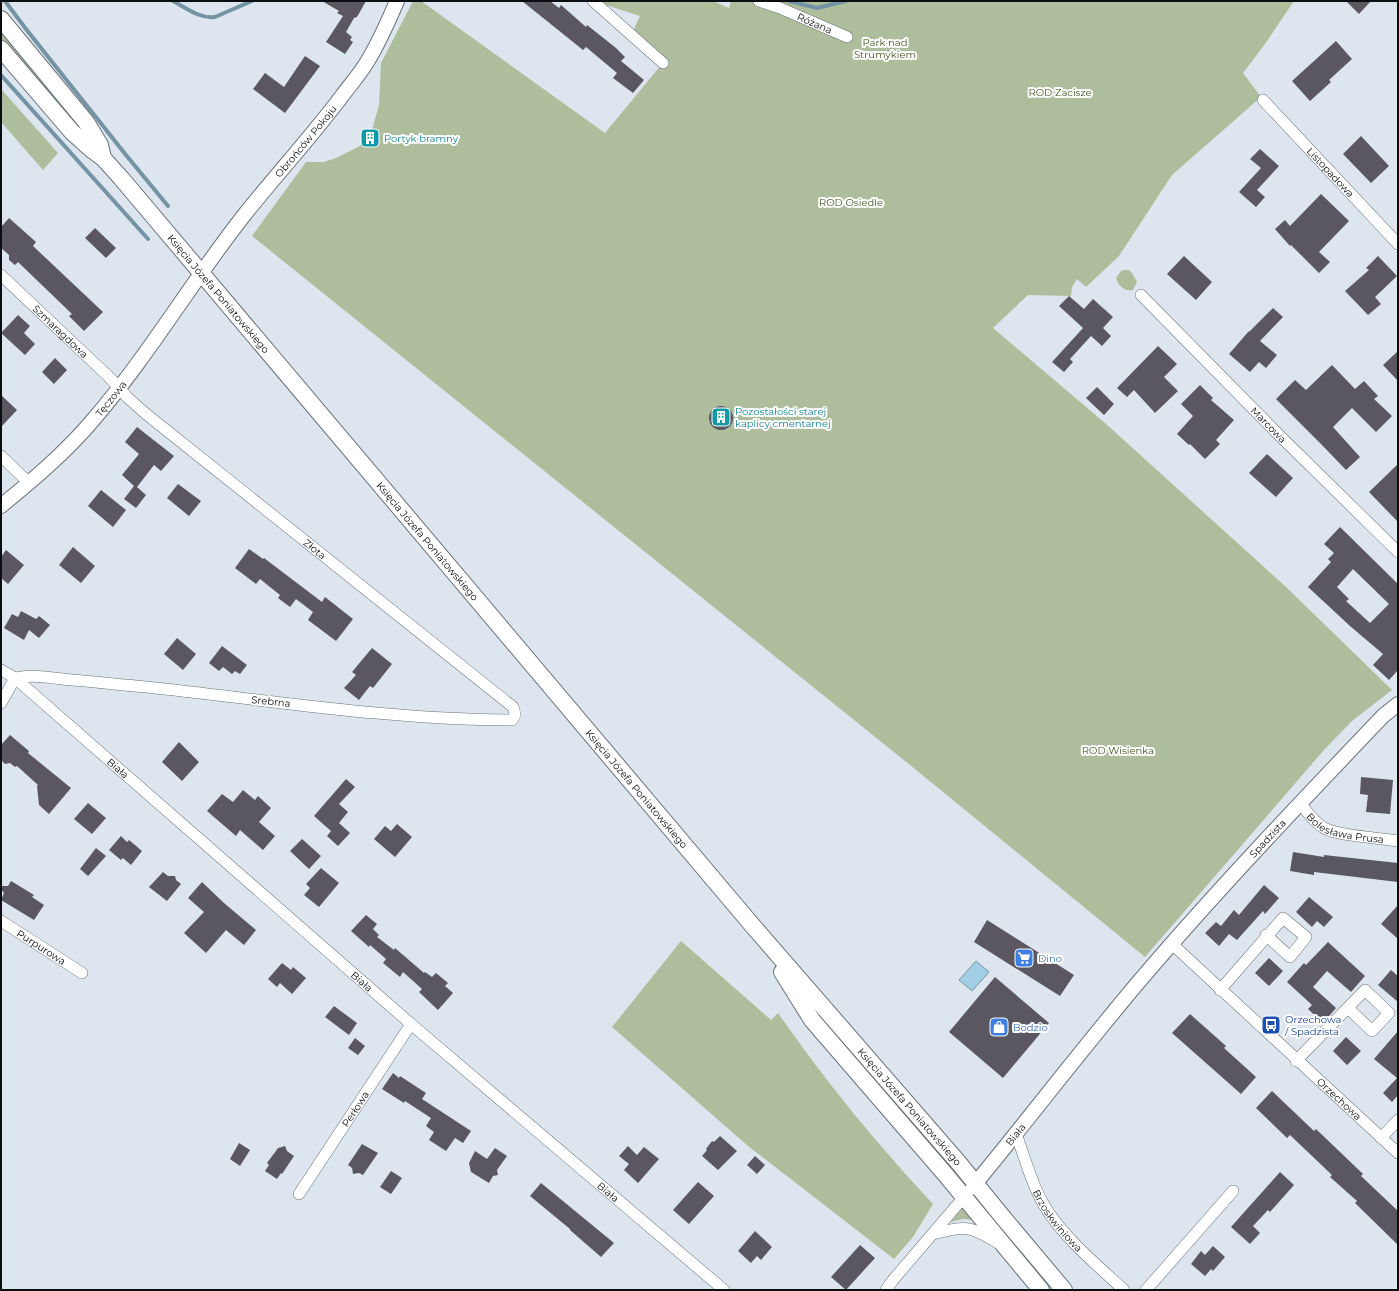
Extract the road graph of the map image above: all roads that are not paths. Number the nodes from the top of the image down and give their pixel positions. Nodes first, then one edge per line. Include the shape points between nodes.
1 (397, 1) edge
2 (593, 1) edge
3 (759, 1) edge
4 (1, 19) edge
5 (847, 37) dead end
6 (1, 49) edge
7 (663, 63) dead end
8 (1263, 100) dead end
9 (103, 158) junction
10 (1398, 244) edge
11 (201, 273) junction
12 (1, 275) edge
13 (1141, 295) dead end
14 (120, 388) junction
15 (1, 456) edge
16 (29, 483) junction
17 (1, 506) edge
18 (1398, 552) edge
19 (1, 670) edge
20 (15, 678) junction
21 (1, 703) edge
22 (1398, 704) edge
23 (512, 707) joint
24 (1300, 803) junction
25 (1398, 841) edge
26 (1, 921) edge
27 (752, 925) junction
28 (1266, 935) dead end
29 (1172, 944) junction
30 (82, 973) dead end
31 (1143, 977) joint
32 (1220, 990) junction
33 (1348, 1008) dead end
34 (411, 1024) junction
35 (1296, 1061) junction
36 (1398, 1120) edge
37 (1016, 1134) junction
38 (1381, 1138) junction
39 (1398, 1153) edge
40 (975, 1184) junction
41 (1233, 1191) dead end
42 (300, 1194) dead end
43 (964, 1197) junction
44 (933, 1234) junction
45 (1004, 1247) junction
46 (724, 1290) edge
47 (886, 1290) edge
48 (1040, 1290) edge
49 (1064, 1290) edge
50 (1124, 1290) edge
51 (1146, 1290) edge

1 - 11 street, Obrońców Pokoju via 357,77 305,144 245,214
2 - 7 street
3 - 5 street, Różana
4 - 9 main road, Księcia Józefa Poniatowskiego via 86,122 100,145
6 - 9 main road, Księcia Józefa Poniatowskiego via 72,132
8 - 10 street, Listopadowa
9 - 11 main road, Księcia Józefa Poniatowskiego
11 - 14 street, Tęczowa
11 - 27 main road, Księcia Józefa Poniatowskiego
12 - 14 street, Szmaragdowa
13 - 18 street, Marcowa
14 - 16 street, Tęczowa via 66,449
14 - 23 street, Złota via 146,414
15 - 16 street
16 - 17 street, Tęczowa
19 - 20 street, Biała
20 - 21 street
20 - 23 street, Srebrna via 50,677 383,714 482,720 512,720 515,717
20 - 34 street, Biała
22 - 24 street, Spadzista via 1383,716
24 - 25 street, Bolesława Prusa via 1324,828 1340,833
24 - 29 street, Spadzista
26 - 30 street, Purpurowa
27 - 40 main road, Księcia Józefa Poniatowskiego
27 - 43 main road, Księcia Józefa Poniatowskiego via 812,1020
28 - 32 street
29 - 31 street, Spadzista
29 - 32 street, Orzechowa
31 - 37 street, Biała
32 - 35 street, Orzechowa
33 - 35 street
34 - 42 street, Perłowa
34 - 46 street, Biała
35 - 38 street, Orzechowa
36 - 38 street
37 - 40 street, Biała
37 - 50 street, Brzoskwiniowa via 1041,1199 1057,1224
38 - 39 street, Orzechowa
40 - 43 street, Biała
40 - 49 main road, Księcia Józefa Poniatowskiego
41 - 51 street
43 - 44 street, Biała
43 - 45 main road, Księcia Józefa Poniatowskiego
44 - 45 street via 967,1228
44 - 47 street, Biała
45 - 48 main road, Księcia Józefa Poniatowskiego

